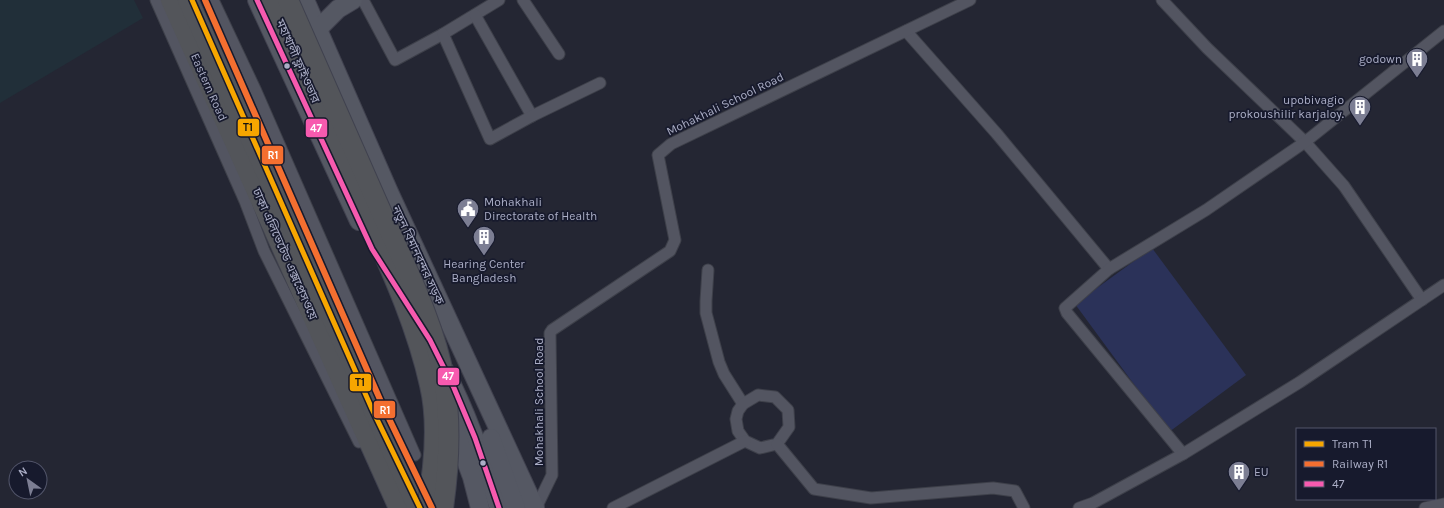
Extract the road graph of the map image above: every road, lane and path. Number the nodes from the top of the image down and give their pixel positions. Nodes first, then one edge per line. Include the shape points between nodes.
1 (156, 0) edge
2 (170, 0) edge
3 (188, 0) edge
4 (213, 0) edge
5 (257, 0) edge
6 (272, 0) edge
7 (288, 0) edge
8 (353, 0) edge
9 (363, 0) edge
10 (499, 0) edge
11 (523, 0) edge
12 (970, 0) edge
13 (1162, 0) edge
14 (309, 1) edge
15 (475, 15) junction
16 (318, 28) junction
17 (272, 31) junction
18 (1444, 31) edge
19 (906, 32) junction
20 (443, 34) junction
21 (560, 54) dead end
22 (286, 64) junction
23 (600, 83) dead end
24 (532, 116) junction
25 (1305, 142) junction
26 (372, 249) junction
27 (1109, 269) junction
28 (708, 270) dead end
29 (1444, 285) edge
30 (1422, 300) junction
31 (449, 321) junction
32 (743, 404) junction
33 (745, 442) junction
34 (777, 444) junction
35 (1183, 454) junction
36 (415, 455) dead end
37 (1444, 504) edge
38 (1095, 506) edge
39 (398, 508) edge
40 (418, 508) edge
41 (427, 508) edge
42 (443, 508) edge
43 (480, 508) edge
44 (499, 508) edge
45 (516, 508) edge
46 (535, 508) edge
47 (613, 508) edge
48 (1024, 508) edge
49 (1079, 508) edge
50 (1426, 508) edge

1 - 39 street, Eastern Road via 245,201 264,251 361,446
2 - 39 highway, ঢাকা এলিভেটেড এক্সপ্রেসওয়ে
3 - 40 highway, ঢাকা এলিভেটেড এক্সপ্রেসওয়ে
4 - 36 street via 255,89
5 - 17 main road
6 - 41 highway, মহাখালী ফ্লাইওভার, bridge via 394,277 415,331 430,386 433,410 433,465
7 - 42 highway, মহাখালী ফ্লাইওভার, bridge via 408,272 436,342 444,379 448,419
8 - 16 main road via 338,9
9 - 20 street via 395,60
10 - 15 street
11 - 21 street
12 - 19 street, Mohakhali School Road
13 - 25 street via 1207,48
14 - 16 main road, নতুন বিমানবন্দর সড়ক
14 - 17 main road
15 - 20 street
15 - 24 street
16 - 22 main road
16 - 31 main road, নতুন বিমানবন্দর সড়ক via 389,192
17 - 22 main road
18 - 25 street
19 - 27 street via 997,134
19 - 46 street, Mohakhali School Road via 671,144 658,155 675,240 670,251 550,333 552,475
20 - 24 street via 490,139
22 - 26 main road
23 - 24 street
25 - 27 street via 1206,210
25 - 30 street via 1344,186
26 - 43 main road via 442,395 472,477
26 - 44 main road via 430,340 454,388 475,438
27 - 35 street via 1065,308 1067,313
28 - 32 street via 706,313 719,362
29 - 30 street
30 - 35 street via 1300,382
31 - 45 main road via 457,356 476,399
31 - 46 main road, নতুন বিমানবন্দর সড়ক
32 - 33 street via 736,419 738,431
32 - 34 street via 758,395 775,397 788,410 789,427
33 - 34 street via 760,448
33 - 47 street
34 - 48 street via 814,489 870,498 993,488 1015,491
35 - 38 street
37 - 50 street
38 - 49 street

